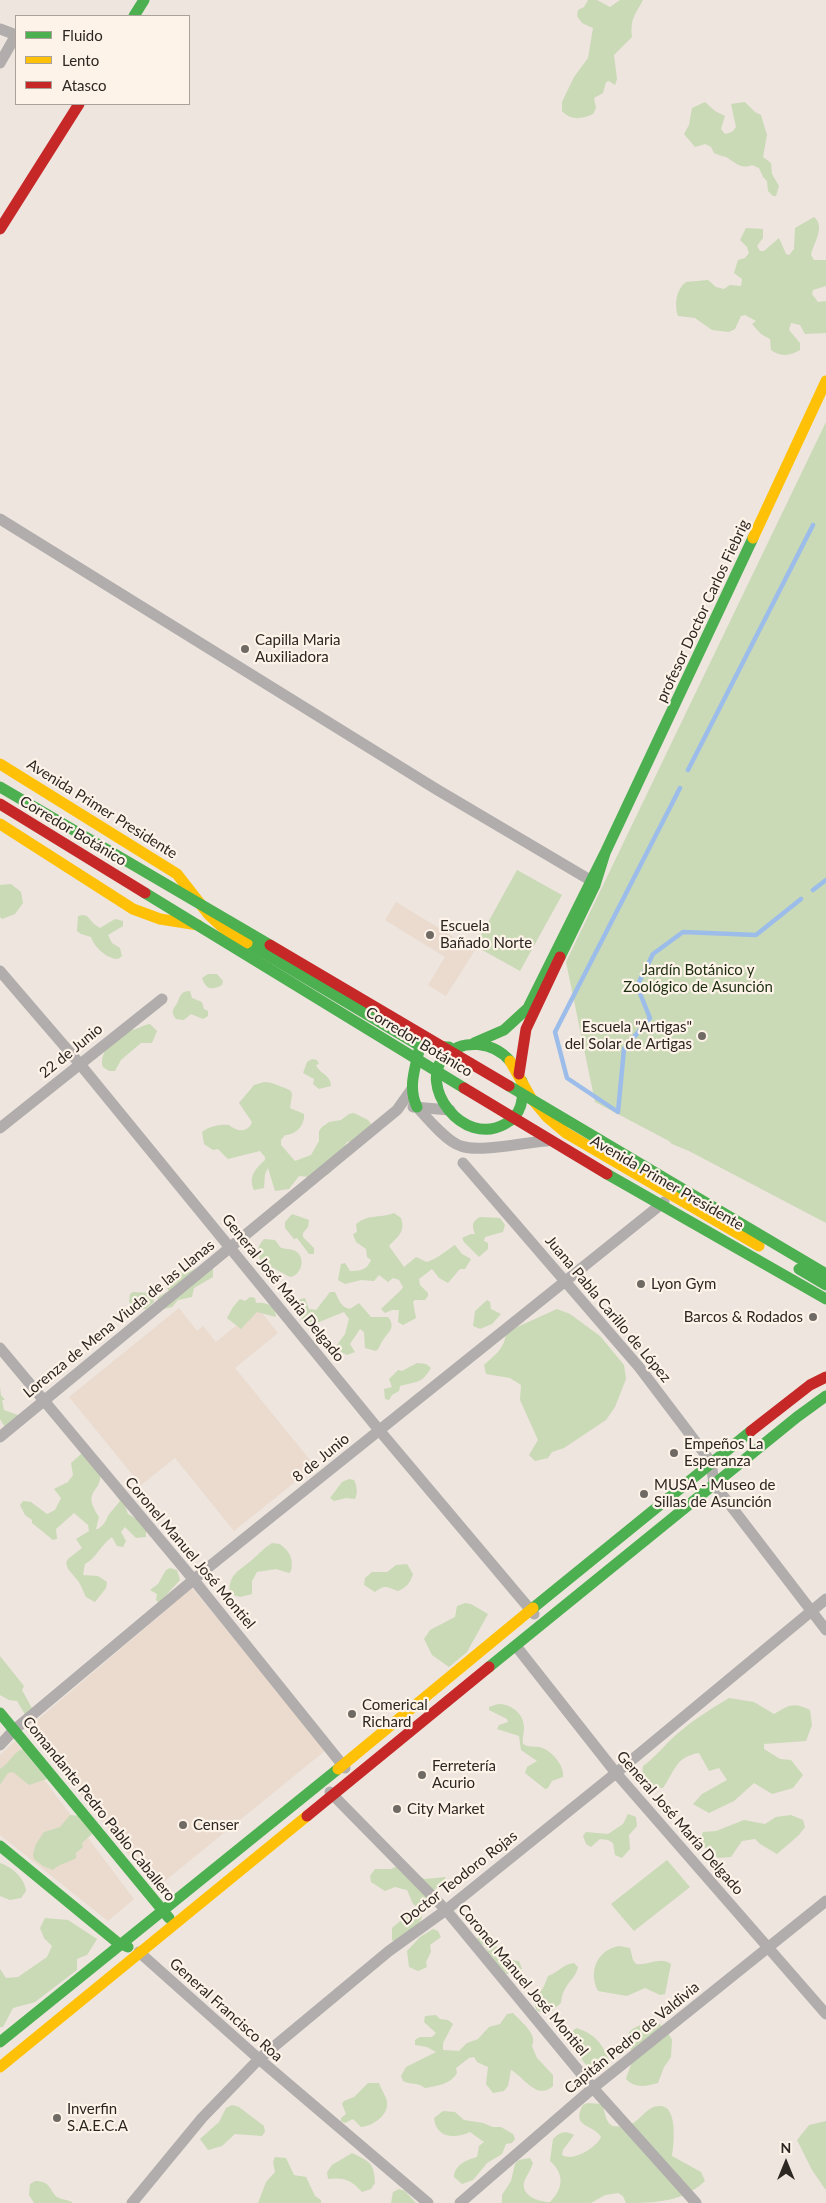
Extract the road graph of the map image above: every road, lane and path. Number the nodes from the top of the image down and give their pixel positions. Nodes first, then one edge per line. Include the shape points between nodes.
1 (144, 0) edge
2 (135, 15) edge
3 (0, 29) edge
4 (15, 35) edge
5 (15, 37) edge
6 (0, 63) edge
7 (78, 105) edge
8 (0, 229) edge
9 (826, 381) edge
10 (0, 519) edge
11 (0, 764) edge
12 (0, 787) edge
13 (0, 804) edge
14 (0, 824) edge
15 (605, 853) junction
16 (590, 880) junction
17 (224, 929) junction
18 (0, 971) edge
19 (162, 999) dead end
20 (468, 1044) junction
21 (420, 1046) junction
22 (79, 1063) junction
23 (520, 1077) junction
24 (436, 1084) junction
25 (412, 1089) junction
26 (417, 1107) junction
27 (397, 1110) junction
28 (450, 1110) junction
29 (0, 1128) edge
30 (482, 1131) junction
31 (562, 1140) junction
32 (463, 1163) dead end
33 (666, 1200) junction
34 (231, 1247) junction
35 (826, 1274) edge
36 (564, 1280) junction
37 (826, 1285) edge
38 (826, 1292) edge
39 (826, 1299) edge
40 (0, 1348) edge
41 (826, 1377) edge
42 (825, 1397) edge
43 (42, 1400) junction
44 (379, 1430) junction
45 (0, 1437) edge
46 (711, 1462) junction
47 (714, 1484) junction
48 (194, 1579) junction
49 (826, 1599) edge
50 (531, 1609) junction
51 (810, 1612) junction
52 (543, 1623) junction
53 (826, 1630) edge
54 (516, 1646) junction
55 (0, 1713) edge
56 (14, 1730) junction
57 (0, 1745) edge
58 (342, 1765) junction
59 (616, 1773) junction
60 (355, 1779) junction
61 (321, 1782) junction
62 (333, 1796) junction
63 (0, 1846) edge
64 (826, 1901) edge
65 (162, 1910) junction
66 (446, 1910) junction
67 (175, 1925) junction
68 (118, 1943) junction
69 (768, 1947) junction
70 (139, 1952) junction
71 (826, 2014) edge
72 (0, 2042) edge
73 (259, 2059) junction
74 (0, 2067) edge
75 (593, 2088) junction
76 (132, 2203) edge
77 (428, 2203) edge
78 (460, 2203) edge
79 (696, 2203) edge

1 - 2 main road
3 - 4 street
5 - 6 street
7 - 8 main road
9 - 15 main road, profesor Doctor Carlos Fiebrig
10 - 16 street via 436,789
11 - 17 main road, Avenida Primer Presidente via 177,874
12 - 35 main road, Corredor Botánico, bridge
13 - 39 main road, Corredor Botánico, bridge via 566,1150
14 - 17 main road, Avenida Primer Presidente via 146,915
15 - 16 main road, profesor Doctor Carlos Fiebrig
15 - 23 main road, profesor Doctor Carlos Fiebrig via 595,885 531,1017 522,1046
16 - 20 main road, profesor Doctor Carlos Fiebrig via 528,1008 508,1028
17 - 21 main road, Avenida Primer Presidente
18 - 22 street, General José María Delgado
19 - 22 street, 22 de Junio
20 - 21 main road, Avenida Primer Presidente
20 - 23 main road, Avenida Primer Presidente via 502,1052
20 - 24 main road via 442,1059 437,1068
21 - 24 main road, Avenida Primer Presidente
21 - 25 main road
22 - 29 street, 22 de Junio
22 - 34 street, General José María Delgado
23 - 30 main road via 524,1099 518,1115 510,1123
23 - 37 main road, Avenida Primer Presidente via 530,1097 565,1132
24 - 28 main road, Avenida Primer Presidente via 441,1099
25 - 26 main road
25 - 27 street, Lorenza de Mena Viuda de las Llanas
26 - 27 street
26 - 28 street
26 - 31 street via 460,1146 488,1148
27 - 34 street, Lorenza de Mena Viuda de las Llanas
28 - 30 main road, Avenida Primer Presidente via 468,1126
30 - 31 main road, Avenida Primer Presidente via 545,1135
31 - 33 main road, Avenida Primer Presidente
32 - 36 street, Juana Pabla Carillo de López
33 - 36 street, 8 de Junio
33 - 38 main road, Avenida Primer Presidente
34 - 43 street, Lorenza de Mena Viuda de las Llanas
34 - 44 street, General José María Delgado
36 - 44 street, 8 de Junio
36 - 46 street, Juana Pabla Carillo de López via 639,1366
40 - 43 street, Coronel Manuel José Montiel
41 - 46 main road via 810,1385
42 - 47 main road
43 - 45 street, Lorenza de Mena Viuda de las Llanas
43 - 48 street, Coronel Manuel José Montiel
44 - 48 street, 8 de Junio
44 - 50 street, General José María Delgado
46 - 47 street, Juana Pabla Carillo de López
46 - 50 main road
47 - 51 street
47 - 52 main road
48 - 56 street, 8 de Junio
48 - 58 street, Coronel Manuel José Montiel
49 - 51 street, Doctor Teodoro Rojas
50 - 52 street, General José María Delgado
50 - 58 main road
51 - 53 street
51 - 59 street, Doctor Teodoro Rojas
52 - 54 main road
54 - 59 street, General José María Delgado
54 - 60 main road
55 - 56 main road, Comandante Pedro Pablo Caballero
56 - 57 street, 8 de Junio
56 - 65 main road, Comandante Pedro Pablo Caballero
58 - 60 street, Coronel Manuel José Montiel
58 - 61 main road
59 - 66 street, Doctor Teodoro Rojas
59 - 69 street, General José María Delgado
60 - 62 main road
61 - 62 street, Coronel Manuel José Montiel
61 - 65 main road
62 - 66 street, Coronel Manuel José Montiel
62 - 67 main road
63 - 68 main road, General Francisco Roa
64 - 69 street, Capitán Pedro de Valdivia
65 - 67 main road, Comandante Pedro Pablo Caballero
65 - 68 main road
66 - 73 street, Doctor Teodoro Rojas via 389,1951
66 - 75 street, Coronel Manuel José Montiel
67 - 70 main road
68 - 70 main road, General Francisco Roa
68 - 72 main road
69 - 71 street, General José María Delgado
69 - 75 street, Capitán Pedro de Valdivia
70 - 73 street, General Francisco Roa
70 - 74 main road
73 - 76 street, Doctor Teodoro Rojas via 202,2118
73 - 77 street, General Francisco Roa
75 - 78 street, Capitán Pedro de Valdivia
75 - 79 street, Coronel Manuel José Montiel

